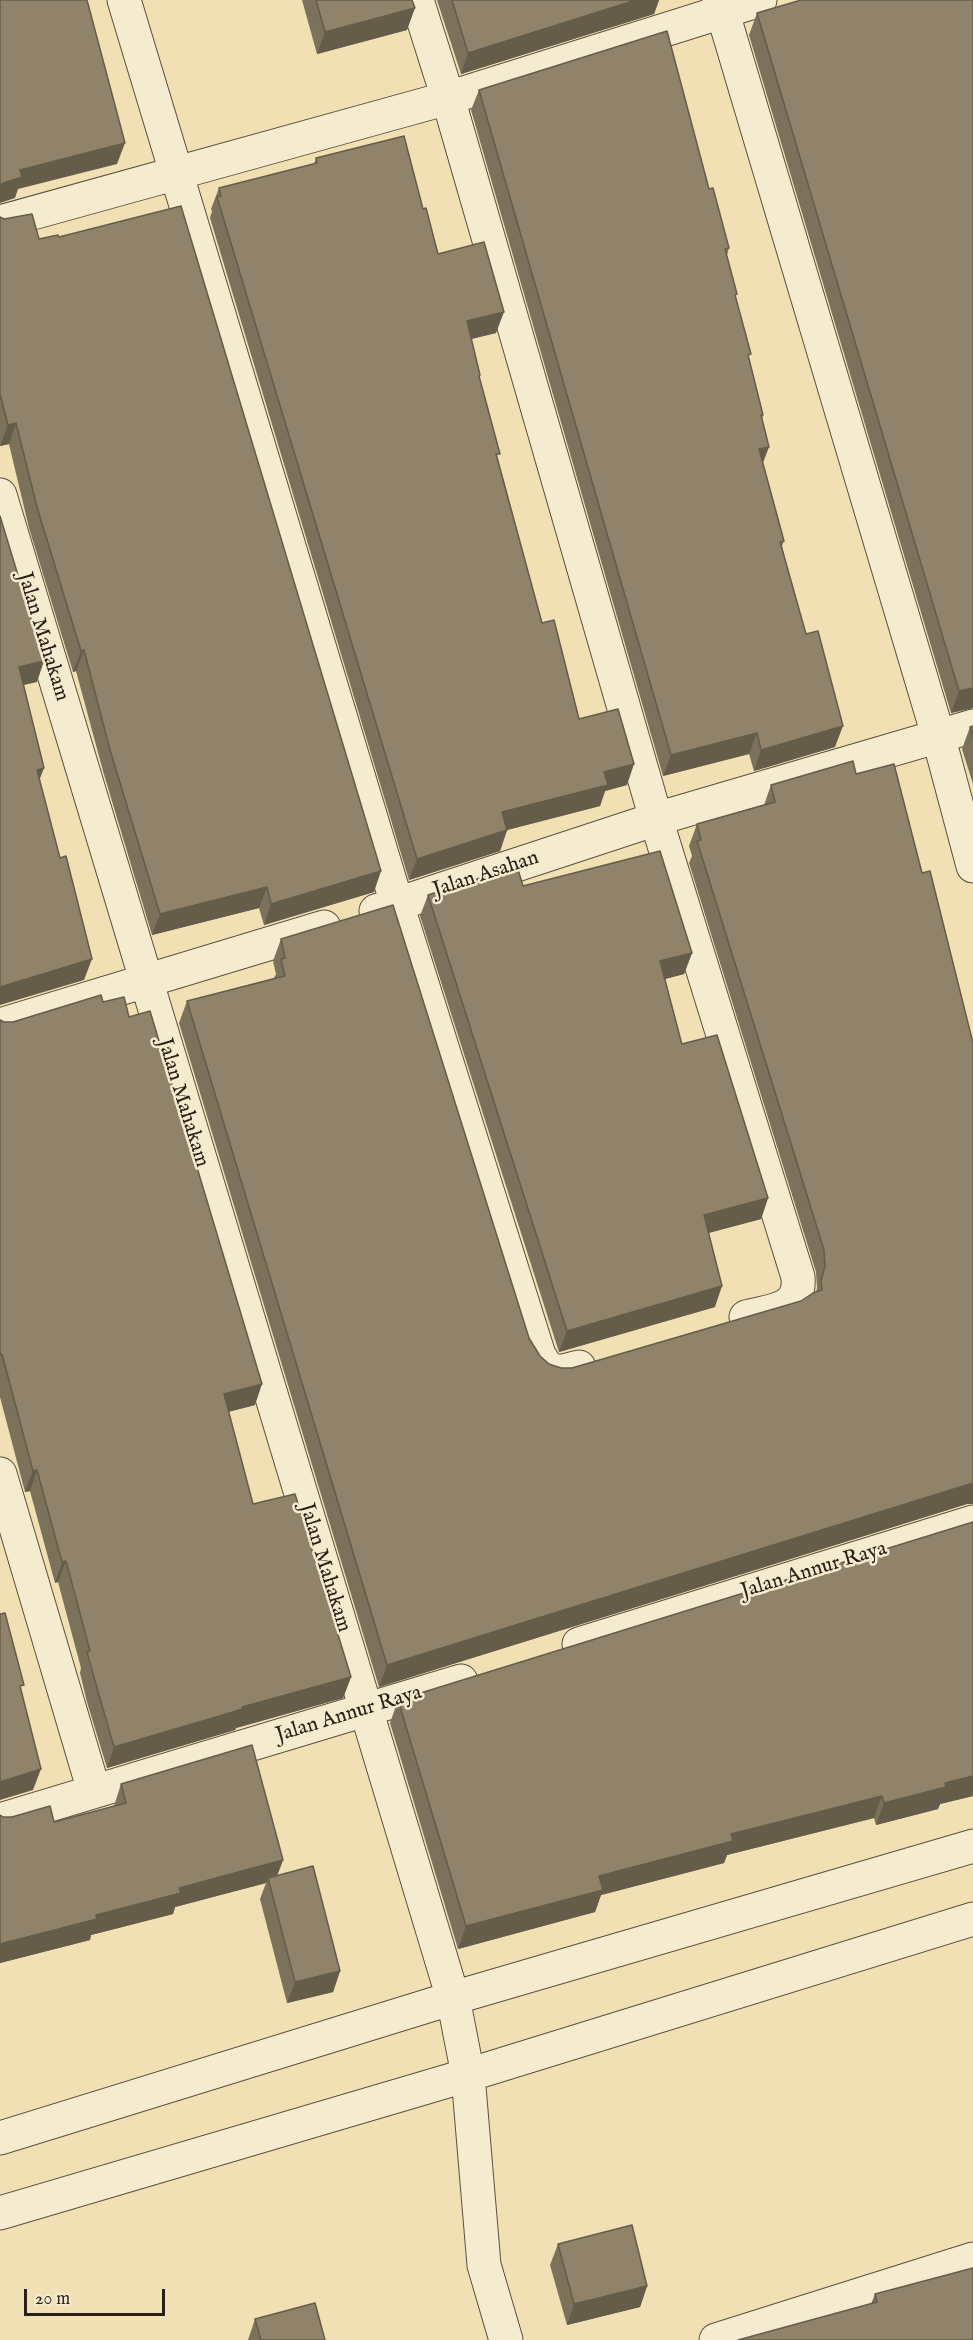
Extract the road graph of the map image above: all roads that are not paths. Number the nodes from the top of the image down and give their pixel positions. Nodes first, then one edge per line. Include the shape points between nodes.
1 (124, 0) edge
2 (417, 0) edge
3 (760, 0) edge
4 (721, 6) edge
5 (448, 98) junction
6 (178, 173) junction
7 (0, 222) edge
8 (0, 495) edge
9 (973, 726) edge
10 (938, 735) junction
11 (656, 819) junction
12 (973, 866) edge
13 (397, 904) junction
14 (145, 981) junction
15 (0, 1025) edge
16 (722, 1324) edge
17 (602, 1360) edge
18 (0, 1474) edge
19 (973, 1522) edge
20 (555, 1652) edge
21 (487, 1673) edge
22 (367, 1710) junction
23 (94, 1791) junction
24 (0, 1820) edge
25 (973, 1846) edge
26 (973, 1919) edge
27 (453, 1998) junction
28 (468, 2075) junction
29 (0, 2138) edge
30 (0, 2213) edge
31 (973, 2259) edge
32 (506, 2340) edge
33 (716, 2340) edge

1 - 6 street
2 - 5 street
3 - 4 street
4 - 5 street
4 - 10 street
5 - 6 street
5 - 11 street
6 - 7 street
6 - 13 street
8 - 14 street, Jalan Mahakam
9 - 10 street, Jalan Asahan
10 - 11 street, Jalan Asahan
10 - 12 street
11 - 13 street, Jalan Asahan
11 - 16 street via 798,1277 796,1297 788,1305
13 - 14 street, Jalan Asahan
13 - 17 street via 539,1355 547,1368 559,1372
14 - 15 street, Jalan Asahan
14 - 22 street, Jalan Mahakam
18 - 23 street
19 - 20 street, Jalan Annur Raya
21 - 22 street, Jalan Annur Raya
22 - 23 street, Jalan Annur Raya
22 - 27 street, Jalan Mahakam
23 - 24 street, Jalan Annur Raya
25 - 27 street
26 - 28 street
27 - 28 street, Jalan Mahakam
27 - 29 street
28 - 30 street
28 - 32 street, Jalan Mahakam via 484,2265
31 - 33 street

